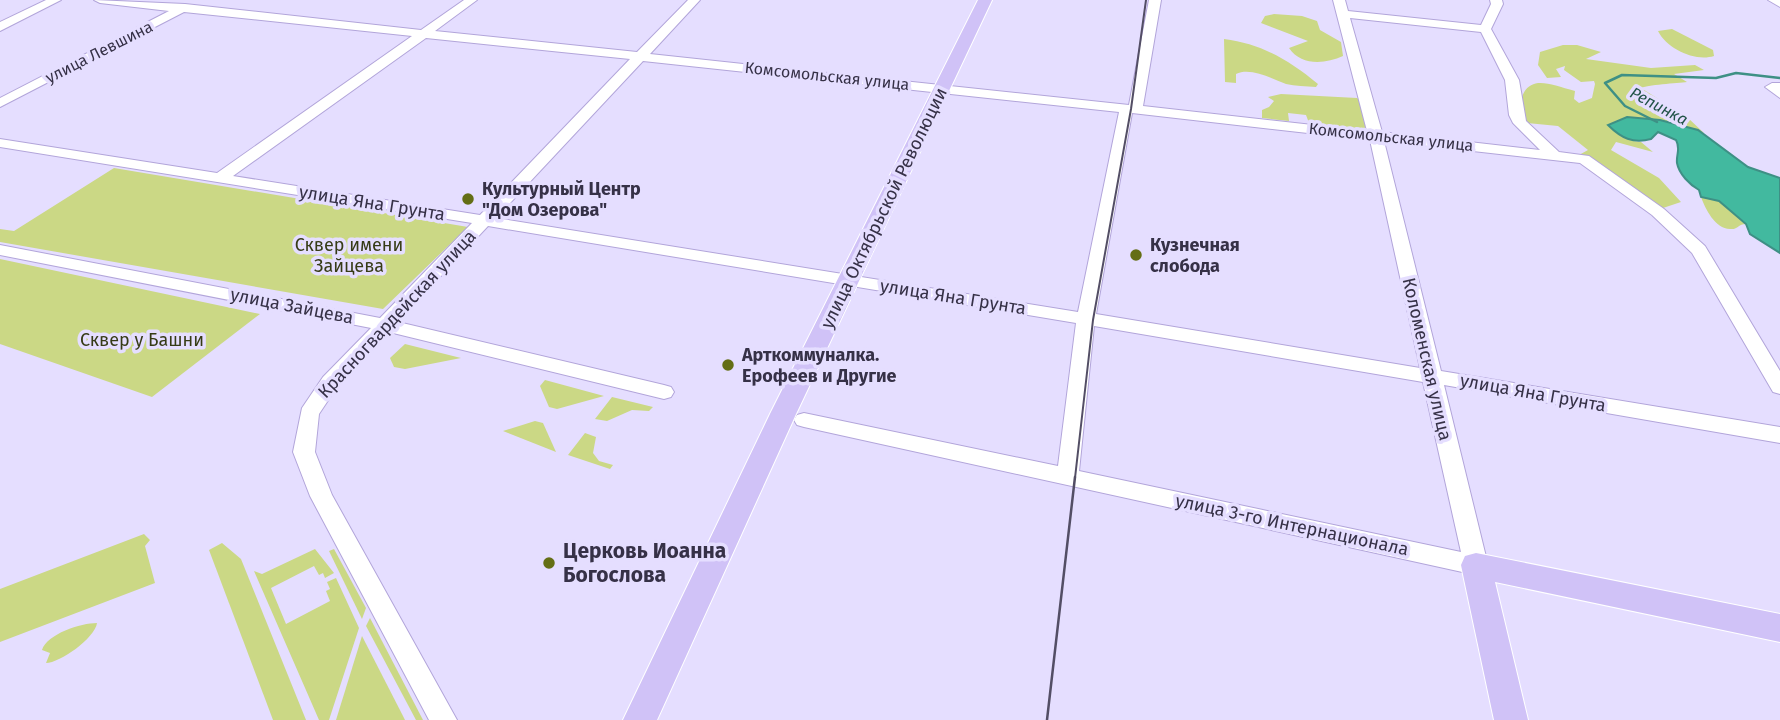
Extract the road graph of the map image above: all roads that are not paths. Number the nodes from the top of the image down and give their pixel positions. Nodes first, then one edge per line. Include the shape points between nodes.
1 (55, 0) edge
2 (100, 0) edge
3 (198, 0) edge
4 (471, 0) edge
5 (694, 0) edge
6 (985, 0) edge
7 (1151, 0) edge
8 (1496, 0) edge
9 (1774, 0) edge
10 (1780, 4) edge
11 (1340, 7) edge
12 (183, 8) junction
13 (0, 27) edge
14 (1485, 29) junction
15 (424, 33) junction
16 (639, 57) junction
17 (1780, 87) edge
18 (942, 89) junction
19 (1780, 94) edge
20 (0, 103) edge
21 (1131, 109) junction
22 (1376, 136) junction
23 (0, 143) edge
24 (1554, 155) junction
25 (219, 177) junction
26 (483, 221) junction
27 (0, 250) edge
28 (849, 279) junction
29 (1086, 319) junction
30 (384, 326) junction
31 (1431, 375) junction
32 (1780, 387) edge
33 (664, 392) dead end
34 (804, 421) dead end
35 (1780, 435) edge
36 (1067, 478) junction
37 (1476, 565) junction
38 (1780, 628) edge
39 (443, 720) edge
40 (640, 720) edge
41 (1511, 720) edge

1 - 13 street
2 - 12 street, Комсомольская улица
3 - 12 street, улица Левшина
4 - 15 street
5 - 16 street, Красногвардейская улица
6 - 18 main road, улица Октябрьской Революции
7 - 21 street
8 - 14 street
9 - 10 street
11 - 14 street
11 - 22 street, Коломенская улица
12 - 15 street, Комсомольская улица
12 - 20 street, улица Левшина
14 - 24 street via 1512,80 1520,123
15 - 16 street, Комсомольская улица
15 - 25 street
16 - 18 street, Комсомольская улица
16 - 26 street, Красногвардейская улица
17 - 19 street via 1772,87
18 - 21 street, Комсомольская улица
18 - 28 main road, улица Октябрьской Революции
21 - 22 street, Комсомольская улица
21 - 29 street
22 - 24 street, Комсомольская улица
22 - 31 street, Коломенская улица
23 - 25 street, улица Яна Грунта
24 - 32 street, Комсомольская улица via 1593,164 1684,234 1709,266
25 - 26 street, улица Яна Грунта
26 - 28 street, улица Яна Грунта
26 - 30 street, Красногвардейская улица
27 - 30 street, улица Зайцева
28 - 29 street, улица Яна Грунта
28 - 40 main road, улица Октябрьской Революции
29 - 31 street, улица Яна Грунта
29 - 36 street
30 - 33 street, улица Зайцева
30 - 39 street, Красногвардейская улица via 330,382 309,413 304,453 321,496
31 - 35 street, улица Яна Грунта
31 - 37 street, Коломенская улица
34 - 36 street, улица 3-го Интернационала
36 - 37 street, улица 3-го Интернационала
37 - 38 main road, улица 3-го Интернационала
37 - 41 main road, Коломенская улица

